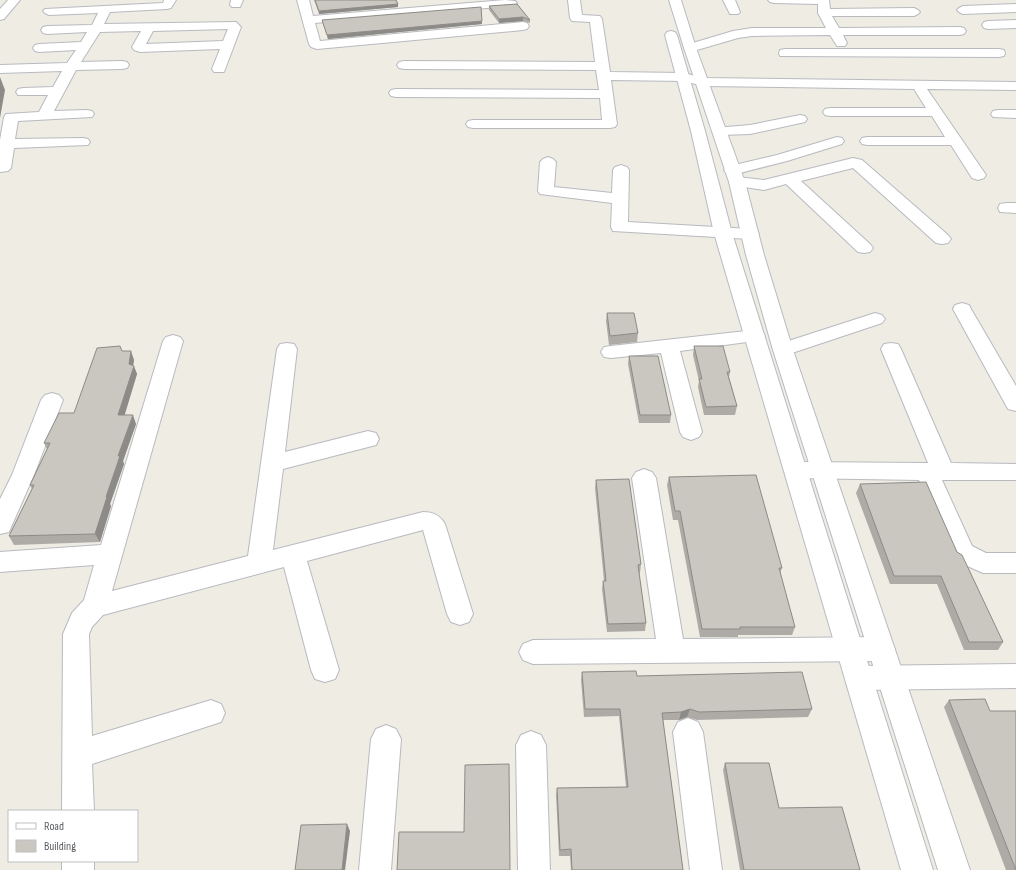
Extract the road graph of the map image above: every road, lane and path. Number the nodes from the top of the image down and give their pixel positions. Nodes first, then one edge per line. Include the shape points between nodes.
1 (3, 0) edge
2 (14, 0) edge
3 (170, 0) edge
4 (303, 0) edge
5 (574, 0) edge
6 (661, 0) edge
7 (675, 0) edge
8 (729, 0) edge
9 (774, 0) edge
10 (987, 0) edge
11 (511, 3) edge
12 (0, 4) edge
13 (824, 5) edge
14 (1016, 8) edge
15 (106, 9) junction
16 (999, 9) junction
17 (963, 10) dead end
18 (49, 11) dead end
19 (734, 12) dead end
20 (914, 12) dead end
21 (0, 16) edge
22 (309, 20) junction
23 (1016, 23) edge
24 (988, 25) dead end
25 (522, 26) dead end
26 (149, 27) junction
27 (96, 28) junction
28 (47, 30) dead end
29 (960, 31) dead end
30 (834, 32) junction
31 (228, 45) junction
32 (84, 46) junction
33 (39, 48) dead end
34 (690, 48) junction
35 (786, 53) dead end
36 (846, 53) junction
37 (999, 53) dead end
38 (122, 65) dead end
39 (404, 65) dead end
40 (71, 67) junction
41 (219, 69) dead end
42 (0, 70) edge
43 (603, 71) junction
44 (693, 79) junction
45 (865, 84) junction
46 (918, 85) junction
47 (1016, 86) edge
48 (58, 91) junction
49 (23, 92) dead end
50 (396, 93) dead end
51 (607, 94) junction
52 (830, 112) dead end
53 (935, 112) junction
54 (87, 114) dead end
55 (998, 114) dead end
56 (1016, 114) edge
57 (44, 116) junction
58 (800, 119) dead end
59 (472, 124) dead end
60 (720, 131) junction
61 (837, 141) dead end
62 (867, 141) dead end
63 (954, 141) junction
64 (83, 142) dead end
65 (7, 144) junction
66 (548, 162) dead end
67 (3, 168) dead end
68 (621, 170) dead end
69 (978, 175) dead end
70 (735, 176) junction
71 (790, 179) junction
72 (620, 199) junction
73 (723, 233) junction
74 (750, 234) junction
75 (942, 239) dead end
76 (864, 248) dead end
77 (962, 309) dead end
78 (875, 318) dead end
79 (755, 336) junction
80 (173, 341) dead end
81 (669, 346) junction
82 (287, 349) dead end
83 (891, 349) dead end
84 (783, 350) junction
85 (611, 352) dead end
86 (52, 400) dead end
87 (1016, 403) edge
88 (691, 432) dead end
89 (368, 439) dead end
90 (272, 463) junction
91 (796, 470) junction
92 (822, 470) junction
93 (935, 472) junction
94 (1016, 472) edge
95 (644, 478) dead end
96 (0, 525) edge
97 (110, 554) junction
98 (292, 555) junction
99 (0, 562) edge
100 (1016, 562) edge
101 (259, 564) junction
102 (95, 606) junction
103 (460, 614) dead end
104 (849, 649) junction
105 (881, 649) junction
106 (671, 651) junction
107 (533, 652) dead end
108 (325, 670) dead end
109 (1016, 676) edge
110 (891, 677) junction
111 (858, 678) junction
112 (211, 713) dead end
113 (688, 732) dead end
114 (386, 739) dead end
115 (531, 745) dead end
116 (79, 754) junction
117 (78, 810) edge
118 (375, 870) edge
119 (534, 870) edge
120 (706, 870) edge
121 (917, 870) edge
122 (954, 870) edge

1 - 12 street
2 - 21 street
3 - 15 street via 167,6
4 - 22 street
5 - 43 street via 576,18 596,19
6 - 44 street
7 - 34 street
8 - 19 street
9 - 13 street
10 - 16 street
11 - 22 street
13 - 20 street
13 - 30 street
14 - 16 street
15 - 18 street
15 - 27 street
16 - 17 street
16 - 23 street
22 - 25 street via 317,45
23 - 24 street
26 - 27 street
26 - 31 street via 232,25 235,27
26 - 31 street via 138,47 140,48
27 - 28 street
27 - 32 street
29 - 30 street
30 - 34 street via 746,32
30 - 36 street
31 - 41 street
32 - 33 street
32 - 40 street
34 - 44 street
35 - 36 street
36 - 37 street
36 - 45 street
38 - 40 street
39 - 43 street
40 - 42 street
40 - 48 street
43 - 44 street
43 - 51 street
44 - 45 street
44 - 60 street
44 - 73 street
45 - 46 street
46 - 47 street
46 - 53 street
48 - 49 street
48 - 57 street
50 - 51 street
51 - 59 street via 610,124
52 - 53 street
53 - 63 street
54 - 57 street
55 - 56 street
57 - 65 street via 11,117
58 - 60 street via 757,128
60 - 70 street
61 - 70 street
62 - 63 street
63 - 69 street
64 - 65 street
65 - 67 street
66 - 72 street via 546,191
68 - 72 street
70 - 71 street via 758,185
70 - 74 street
71 - 75 street via 857,163
71 - 76 street
72 - 73 street via 619,227
73 - 74 street
73 - 79 street
74 - 84 street
77 - 87 street
78 - 84 street
79 - 81 street
79 - 91 street
80 - 97 street
81 - 85 street
81 - 88 street
82 - 90 street
83 - 93 street
84 - 92 street
86 - 96 street via 23,475
89 - 90 street
90 - 101 street
91 - 92 street
91 - 104 street
92 - 93 street
92 - 105 street
93 - 94 street
93 - 100 street via 963,553 983,563
95 - 106 street
97 - 99 street
97 - 102 street
98 - 101 street
98 - 103 street via 428,522 432,524
98 - 108 street
101 - 102 street
102 - 116 street via 81,621 76,634
104 - 105 street
104 - 106 street
104 - 111 street
105 - 110 street
106 - 107 street
109 - 110 street
110 - 111 street
110 - 122 street
111 - 121 street
112 - 116 street
113 - 120 street
114 - 118 street
115 - 119 street
116 - 117 street

